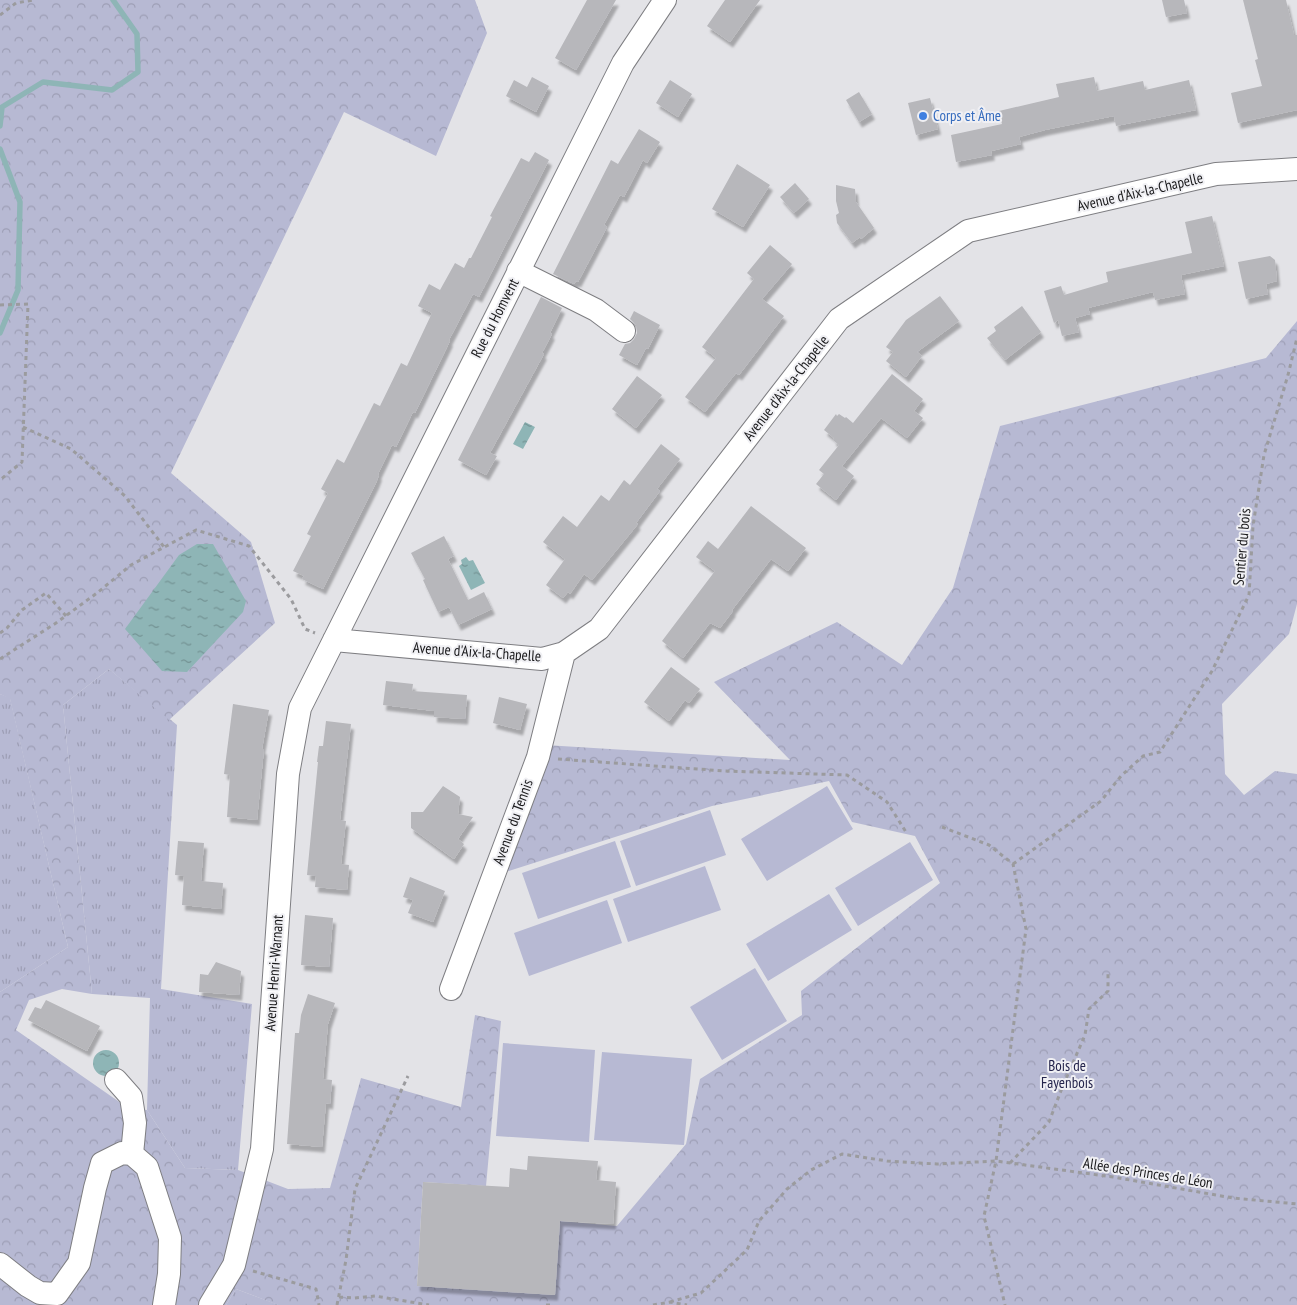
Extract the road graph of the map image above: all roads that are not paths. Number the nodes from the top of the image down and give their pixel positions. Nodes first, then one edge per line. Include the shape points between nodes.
1 (665, 0) edge
2 (1297, 169) edge
3 (518, 271) junction
4 (624, 331) dead end
5 (334, 640) junction
6 (564, 652) junction
7 (451, 989) dead end
8 (116, 1080) dead end
9 (132, 1154) junction
10 (0, 1264) edge
11 (164, 1305) edge
12 (210, 1305) edge

1 - 3 street, Rue du Homvent via 623,63
2 - 6 street, Avenue d'Aix-la-Chapelle via 1216,174 968,230 840,319 599,628
3 - 4 street via 596,310
3 - 5 street, Rue du Homvent
5 - 6 street, Avenue d'Aix-la-Chapelle via 542,659
5 - 12 street, Avenue Henri-Warnant via 300,708 288,774 262,1149 234,1265
6 - 7 street, Avenue du Tennis via 538,757
8 - 9 street via 131,1097 135,1123
9 - 10 street via 122,1153 102,1163 79,1263 57,1294 40,1293
9 - 11 street via 147,1167 170,1238

